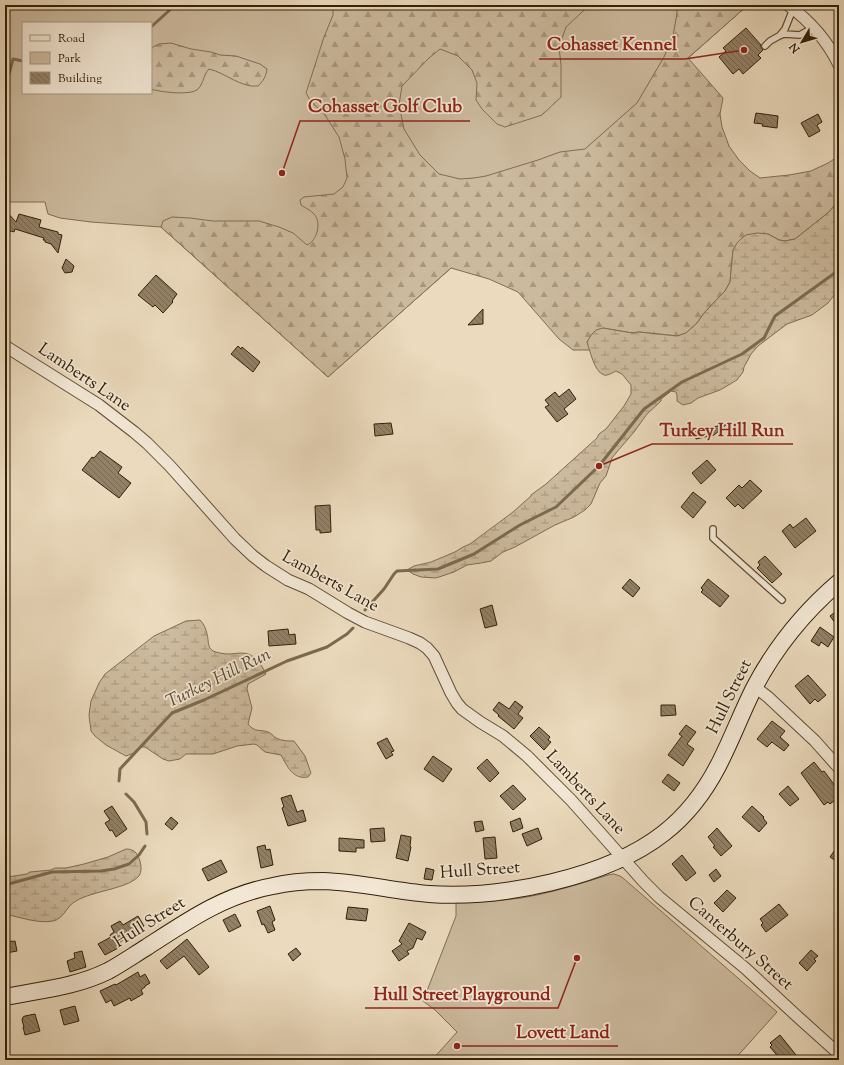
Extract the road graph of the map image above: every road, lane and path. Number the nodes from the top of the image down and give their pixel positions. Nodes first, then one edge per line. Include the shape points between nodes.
1 (790, 7) edge
2 (814, 27) junction
3 (779, 36) junction
4 (765, 46) dead end
5 (839, 65) edge
6 (5, 346) edge
7 (714, 529) dead end
8 (839, 582) edge
9 (782, 600) dead end
10 (755, 687) junction
11 (839, 768) edge
12 (622, 858) junction
13 (5, 997) edge
14 (839, 1054) edge

1 - 2 street
1 - 3 lane via 785,29
2 - 3 lane via 800,35
2 - 5 street
3 - 4 lane
6 - 12 street, Lamberts Lane via 99,405 134,432 170,466 235,539 266,566 365,622 409,638 427,648 434,656 462,709 503,736 527,756 572,800
7 - 9 lane via 713,538
8 - 10 main road, Hull Street via 817,602 790,633
10 - 11 street via 815,741
10 - 12 main road, Hull Street via 717,768 699,796 664,833
12 - 13 main road, Hull Street via 557,880 482,893 429,894 322,881 261,888 214,906 101,974 72,984
12 - 14 street, Canterbury Street via 659,897 740,964

